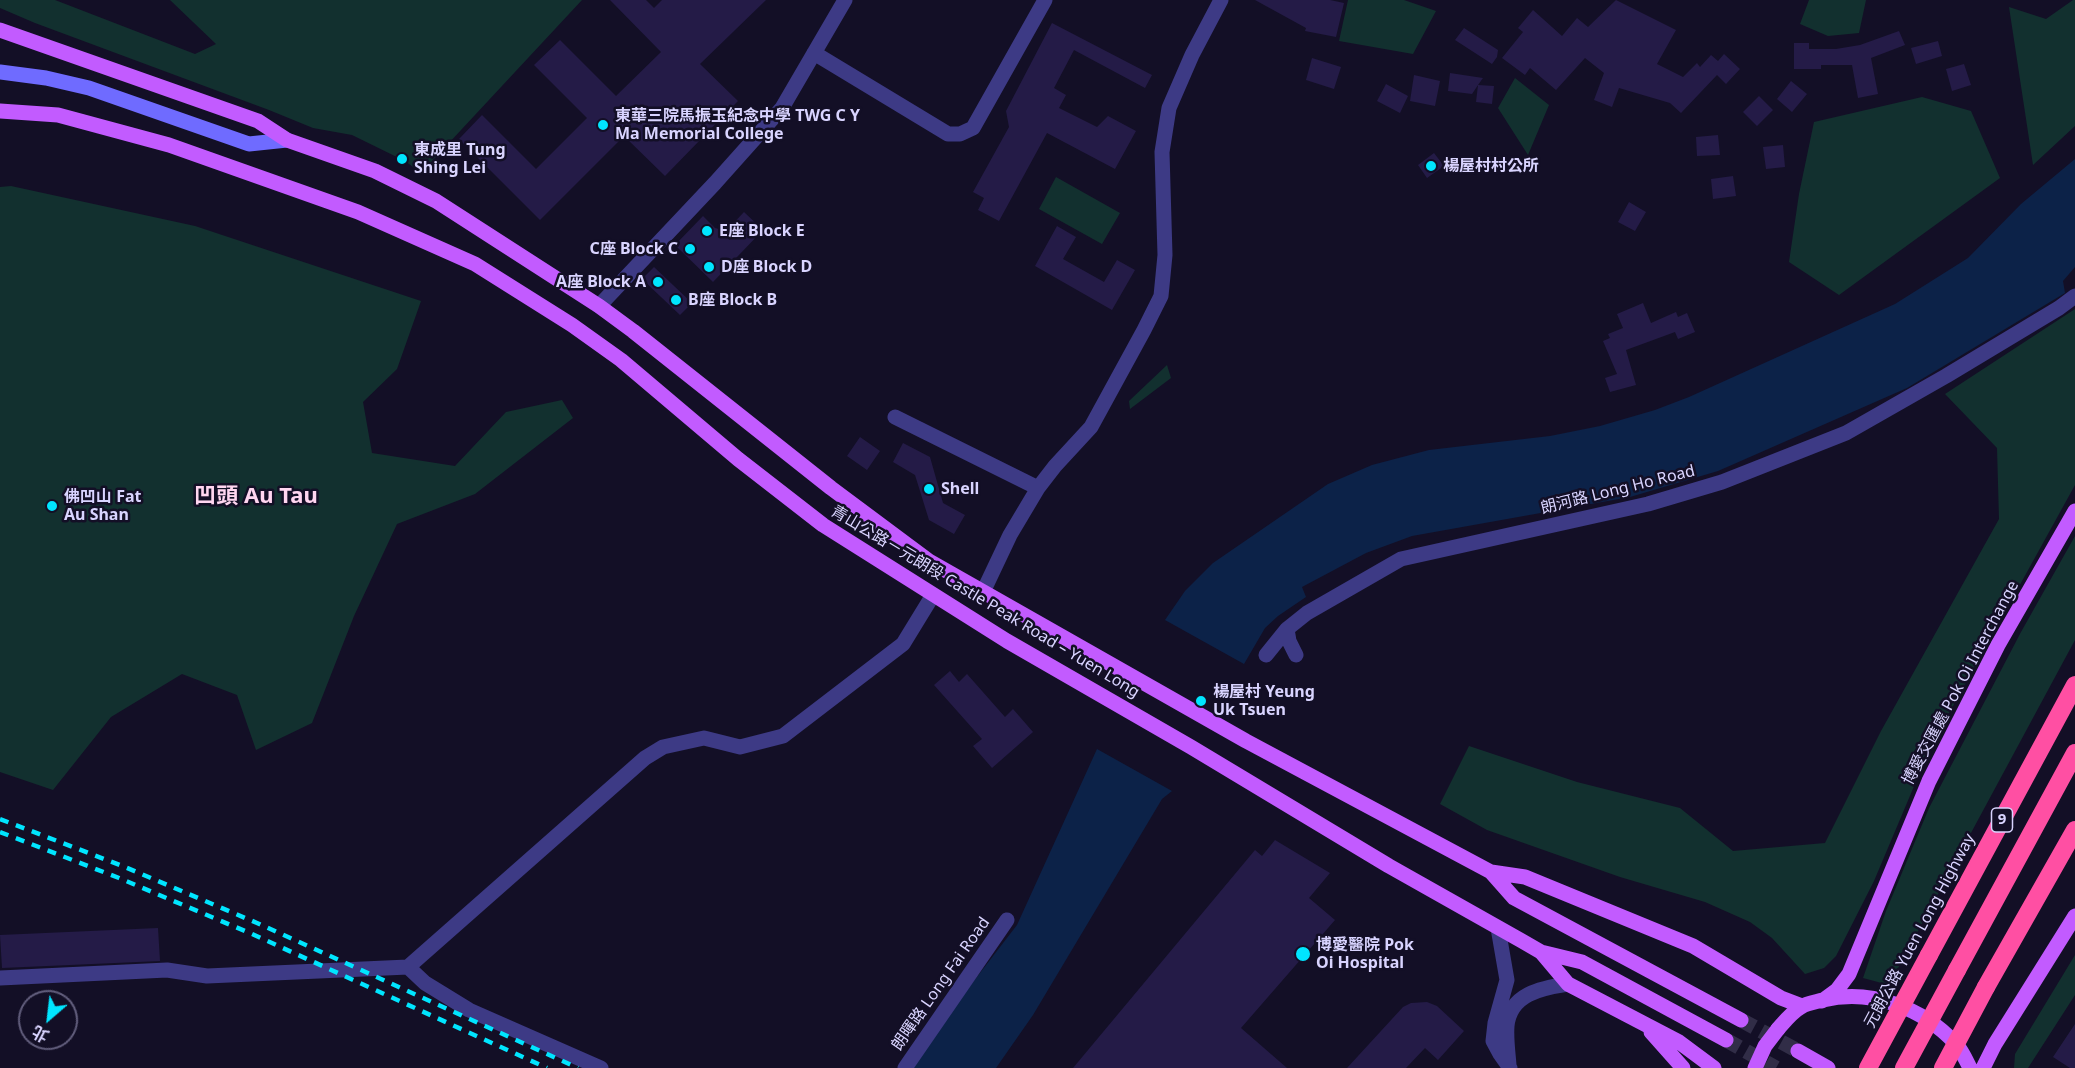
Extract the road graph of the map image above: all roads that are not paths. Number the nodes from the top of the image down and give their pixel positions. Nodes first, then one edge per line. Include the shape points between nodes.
1 (844, 0) edge
2 (1045, 0) edge
3 (1221, 0) edge
4 (0, 30) edge
5 (814, 53) junction
6 (0, 72) edge
7 (0, 111) edge
8 (287, 140) junction
9 (2075, 296) edge
10 (599, 306) junction
11 (895, 417) dead end
12 (1038, 488) junction
13 (2075, 511) edge
14 (983, 592) junction
15 (933, 595) junction
16 (1287, 629) junction
17 (1266, 655) dead end
18 (1296, 655) dead end
19 (2075, 685) edge
20 (2075, 753) edge
21 (2075, 830) edge
22 (1491, 873) junction
23 (2075, 916) edge
24 (1007, 920) dead end
25 (1498, 928) junction
26 (1541, 952) junction
27 (408, 967) junction
28 (0, 978) edge
29 (1568, 984) junction
30 (1822, 1001) junction
31 (1802, 1006) junction
32 (1741, 1020) tunnel mouth
33 (1643, 1023) junction
34 (1726, 1040) tunnel mouth
35 (1798, 1051) tunnel mouth
36 (1510, 1066) edge
37 (601, 1068) edge
38 (905, 1068) edge
39 (1683, 1068) edge
40 (1714, 1068) edge
41 (1755, 1068) edge
42 (1828, 1068) edge
43 (1868, 1068) edge
44 (1904, 1068) edge
45 (1943, 1068) edge
46 (1970, 1068) edge
47 (1983, 1068) edge

1 - 5 street
2 - 5 street via 973,128 960,134 948,134
3 - 12 street via 1169,108 1162,152 1166,255 1161,296 1091,427
4 - 8 main road, 青山公路－元朗段 Castle Peak Road – Yuen Long via 258,121
5 - 10 street via 782,108
6 - 8 main road, 青山公路－元朗段 Castle Peak Road – Yuen Long via 89,88 249,144
7 - 15 main road, 青山公路－元朗段 Castle Peak Road – Yuen Long via 58,115 169,145 358,212 475,264 621,360 823,525
8 - 10 main road, 青山公路－元朗段 Castle Peak Road – Yuen Long via 375,171 436,201
9 - 16 street, 朗河路 Long Ho Road via 1846,433 1722,482 1648,504 1401,559 1307,613
10 - 14 main road, 青山公路－元朗段 Castle Peak Road – Yuen Long via 929,561
11 - 12 street
12 - 14 street
13 - 30 main road, 博愛交匯處 Pok Oi Interchange via 1998,645 1934,771 1849,974
14 - 22 main road, 青山公路－元朗段 Castle Peak Road – Yuen Long via 1246,741
15 - 25 main road, 青山公路－元朗段 Castle Peak Road – Yuen Long
15 - 27 street via 903,644 783,736 740,747 704,738 663,747 645,758
16 - 17 street, 朗河路 Long Ho Road
16 - 18 street
19 - 43 highway, 元朗公路 Yuen Long Highway / 9, bridge
20 - 44 highway, 9, bridge
21 - 45 highway, bridge
22 - 31 main road via 1525,877 1693,946 1781,998
22 - 32 main road, 青山公路－元朗段 Castle Peak Road – Yuen Long via 1514,898
23 - 47 main road
24 - 38 street, 朗暉路 Long Fai Road
25 - 26 main road, 青山公路－元朗段 Castle Peak Road – Yuen Long
25 - 36 street via 1507,980 1493,1041
26 - 29 main road
26 - 34 main road, 青山公路－元朗段 Castle Peak Road – Yuen Long via 1582,962
27 - 28 street via 207,976 167,970
27 - 37 street via 424,983 470,1010
29 - 33 main road
29 - 36 street via 1533,991 1516,1004 1507,1024
30 - 31 main road, 博愛交匯處 Pok Oi Interchange
30 - 46 main road, 博愛交匯處 Pok Oi Interchange via 1839,996 1873,997 1909,1010 1942,1031
31 - 41 main road, 博愛交匯處 Pok Oi Interchange, bridge via 1765,1046
33 - 39 main road
33 - 40 main road via 1680,1042
35 - 42 main road

